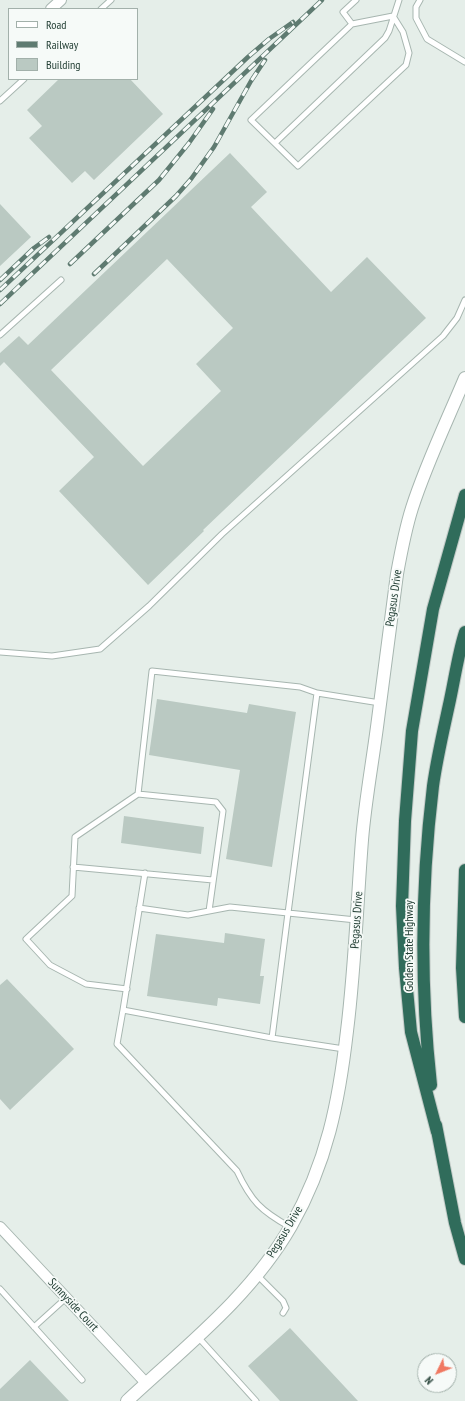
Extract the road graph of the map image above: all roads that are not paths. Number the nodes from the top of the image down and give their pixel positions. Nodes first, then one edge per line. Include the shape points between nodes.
1 (60, 0) edge
2 (111, 0) edge
3 (356, 0) edge
4 (399, 0) edge
5 (420, 0) edge
6 (52, 8) edge
7 (102, 8) edge
8 (393, 16) junction
9 (352, 24) junction
10 (465, 62) edge
11 (23, 80) edge
12 (0, 101) edge
13 (275, 143) junction
14 (61, 280) dead end
15 (465, 300) edge
16 (0, 335) edge
17 (465, 378) edge
18 (465, 495) edge
19 (465, 632) edge
20 (0, 652) edge
21 (317, 693) junction
22 (380, 704) junction
23 (138, 794) junction
24 (73, 867) junction
25 (465, 870) edge
26 (145, 874) junction
27 (213, 880) junction
28 (140, 908) junction
29 (209, 910) junction
30 (288, 913) junction
31 (357, 920) junction
32 (127, 989) junction
33 (123, 1010) junction
34 (465, 1017) edge
35 (272, 1038) junction
36 (345, 1049) junction
37 (437, 1132) junction
38 (0, 1227) edge
39 (290, 1227) junction
40 (465, 1259) edge
41 (257, 1275) junction
42 (0, 1290) edge
43 (66, 1298) junction
44 (283, 1313) dead end
45 (34, 1327) junction
46 (197, 1336) junction
47 (82, 1380) dead end
48 (146, 1383) junction
49 (126, 1401) edge
50 (256, 1401) edge

1 - 6 street
2 - 7 lane
3 - 9 lane via 343,12
4 - 8 lane
5 - 10 lane via 416,7 416,18 427,39
8 - 9 lane
8 - 13 lane via 385,38
8 - 13 lane via 403,32 409,53 406,65 298,166
9 - 13 lane via 251,120
11 - 12 lane
14 - 16 lane
15 - 20 lane via 457,318 443,336 222,534 149,606 100,649 52,656
17 - 22 street, Pegasus Drive via 422,477 403,541 396,574
18 - 37 highway via 433,609 412,731 404,821 402,906 411,1032
19 - 37 highway, Golden State Highway via 433,784 423,900 426,1032
21 - 22 lane
21 - 23 lane via 300,687 152,671
21 - 30 lane
22 - 31 street, Pegasus Drive via 362,838
23 - 24 lane via 74,837
23 - 27 lane via 216,802 223,811
24 - 26 lane
24 - 32 lane via 72,896 26,939 50,965 86,984
25 - 34 highway via 462,968
26 - 27 lane
26 - 28 lane
27 - 29 lane
28 - 29 lane via 188,915
28 - 32 lane
29 - 30 lane via 230,907
30 - 31 lane
30 - 35 lane
31 - 36 street, Pegasus Drive
32 - 33 lane
33 - 35 lane
33 - 39 lane via 117,1044 237,1171 246,1191 259,1206
35 - 36 lane
36 - 39 street, Pegasus Drive via 338,1097 323,1156
37 - 40 highway, Golden State Highway
38 - 43 street, Sunnyside Court
39 - 41 street, Pegasus Drive
41 - 44 lane via 283,1301 286,1308
41 - 46 street, Pegasus Drive
42 - 45 lane
43 - 45 lane
43 - 48 street, Sunnyside Court
45 - 47 lane
46 - 48 street, Pegasus Drive
46 - 50 lane
48 - 49 street, Pegasus Drive

